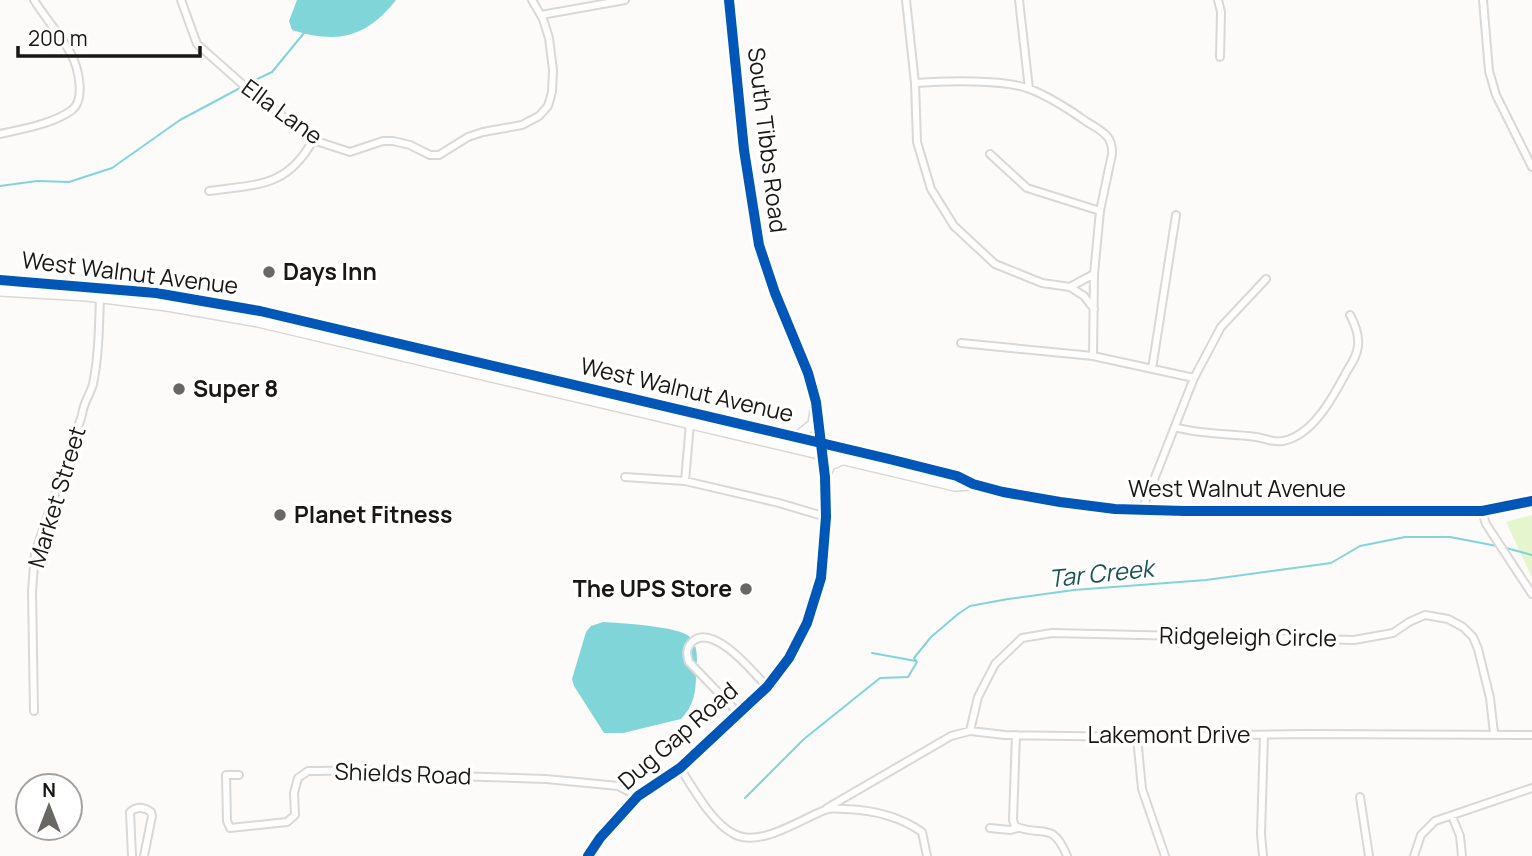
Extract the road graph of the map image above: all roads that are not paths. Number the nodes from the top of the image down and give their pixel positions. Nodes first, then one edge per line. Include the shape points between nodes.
1 (34, 0) edge
2 (181, 0) edge
3 (532, 0) edge
4 (625, 0) edge
5 (729, 0) edge
6 (906, 0) edge
7 (1019, 0) edge
8 (1217, 0) edge
9 (1483, 0) edge
10 (541, 15) junction
11 (1220, 57) dead end
12 (915, 83) junction
13 (1029, 89) junction
14 (0, 134) edge
15 (313, 140) junction
16 (990, 154) dead end
17 (1532, 167) edge
18 (209, 191) dead end
19 (1101, 211) junction
20 (1176, 215) dead end
21 (1094, 274) junction
22 (1266, 279) dead end
23 (0, 280) edge
24 (101, 287) junction
25 (1070, 287) junction
26 (0, 291) edge
27 (100, 298) junction
28 (1094, 310) junction
29 (277, 315) junction
30 (1350, 315) dead end
31 (276, 326) junction
32 (961, 343) dead end
33 (1093, 356) junction
34 (1152, 369) junction
35 (1194, 378) junction
36 (816, 401) junction
37 (690, 424) junction
38 (1175, 427) junction
39 (797, 438) junction
40 (821, 443) junction
41 (822, 454) junction
42 (843, 459) junction
43 (625, 477) dead end
44 (825, 477) junction
45 (685, 481) junction
46 (973, 484) junction
47 (1532, 501) edge
48 (1143, 510) junction
49 (1482, 510) junction
50 (826, 517) junction
51 (1532, 594) edge
52 (767, 687) junction
53 (34, 711) dead end
54 (738, 714) junction
55 (970, 731) junction
56 (1494, 733) junction
57 (1016, 735) junction
58 (1264, 735) junction
59 (1532, 735) edge
60 (1137, 737) junction
61 (680, 768) junction
62 (239, 775) dead end
63 (1532, 788) edge
64 (638, 796) junction
65 (1360, 797) dead end
66 (827, 808) junction
67 (1452, 816) junction
68 (990, 828) dead end
69 (1018, 828) junction
70 (132, 856) edge
71 (144, 856) edge
72 (588, 856) edge
73 (927, 856) edge
74 (1067, 856) edge
75 (1165, 856) edge
76 (1263, 856) edge
77 (1369, 856) edge
78 (1414, 856) edge
79 (1462, 856) edge

1 - 14 street via 71,54 79,99 73,109 35,126
2 - 15 street, Ella Lane via 197,44
3 - 10 street, Ella Lane
4 - 10 street
5 - 36 street, South Tibbs Road via 759,245
6 - 12 street
7 - 13 street
8 - 11 street
9 - 17 street via 1489,71
10 - 15 street, Ella Lane via 550,38 553,70 548,106 539,116 522,125 468,136 439,155 393,141 350,152
12 - 13 street via 944,81
12 - 25 street via 917,142 931,189 954,226 995,264 1042,283
13 - 19 street via 1107,135 1112,154
15 - 18 street via 303,159 282,176 253,186
16 - 19 street via 1027,188
19 - 21 street
20 - 34 street
21 - 25 street
21 - 28 street
22 - 35 street via 1222,327
23 - 24 main road, West Walnut Avenue
24 - 27 street, Market Street
24 - 29 main road, West Walnut Avenue
25 - 28 street
26 - 27 main road, West Walnut Avenue
27 - 31 main road, West Walnut Avenue
27 - 53 street, Market Street via 92,386 35,553
28 - 33 street
29 - 31 street
29 - 39 main road, West Walnut Avenue
30 - 38 street via 1358,337 1355,359 1321,415 1292,438 1271,441
31 - 37 main road, West Walnut Avenue
32 - 33 street
33 - 34 street
34 - 35 street
35 - 38 street
36 - 39 main road via 813,425
36 - 40 street, South Tibbs Road
37 - 41 main road, West Walnut Avenue
37 - 45 street
38 - 48 street
39 - 40 main road, West Walnut Avenue
40 - 41 street, Dug Gap Road
40 - 46 main road, West Walnut Avenue via 957,476
41 - 42 main road, West Walnut Avenue
41 - 44 street, Dug Gap Road
42 - 44 main road via 830,465
42 - 46 main road, West Walnut Avenue via 955,486
43 - 45 street
44 - 50 street, Dug Gap Road
45 - 50 street
46 - 48 main road, West Walnut Avenue via 1060,502
47 - 49 main road, West Walnut Avenue
48 - 49 main road, West Walnut Avenue
49 - 51 street via 1486,524
50 - 52 street, Dug Gap Road via 821,578 807,622 789,658
52 - 54 street, Dug Gap Road
52 - 54 street via 718,641 694,640 687,648 689,662
54 - 61 street, Dug Gap Road
55 - 56 street, Ridgeleigh Circle via 978,697 995,664 1022,638 1052,633 1362,639 1393,633 1425,615 1448,619 1473,637 1490,698
55 - 57 street, Lakemont Drive
55 - 66 street, Lakemont Drive via 951,736
56 - 58 street, Lakemont Drive
56 - 59 street, Lakemont Drive
57 - 60 street, Lakemont Drive
57 - 69 street via 1013,820
58 - 60 street, Lakemont Drive
58 - 76 street
60 - 75 street via 1143,789
61 - 64 street, Dug Gap Road
61 - 66 street, Lakemont Drive via 704,804 737,836 785,829
62 - 64 street, Shields Road via 226,775 230,828 287,822 295,815 298,778 308,771 546,779 618,786
63 - 67 street
64 - 72 street, Dug Gap Road
65 - 77 street
66 - 73 street via 869,810 910,823 922,832
67 - 78 street via 1426,828
67 - 79 street
68 - 69 street
69 - 74 street via 1050,832
70 - 71 street via 130,812 145,808 152,816

